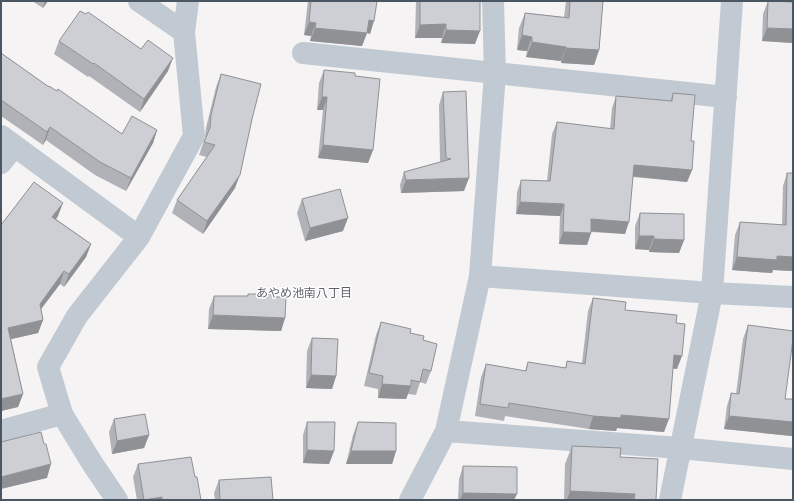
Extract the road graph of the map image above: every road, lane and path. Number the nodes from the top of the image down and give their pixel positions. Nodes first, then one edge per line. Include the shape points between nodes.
1 (139, 1) edge
2 (188, 1) edge
3 (493, 1) edge
4 (732, 1) edge
5 (184, 32) junction
6 (303, 52) dead end
7 (495, 73) junction
8 (726, 97) junction
9 (7, 141) edge
10 (1, 163) edge
11 (139, 237) junction
12 (480, 276) junction
13 (712, 293) junction
14 (793, 297) edge
15 (62, 414) junction
16 (1, 431) edge
17 (446, 431) junction
18 (680, 448) junction
19 (793, 459) edge
20 (117, 500) edge
21 (410, 500) edge
22 (670, 500) edge

1 - 5 street
2 - 5 street
3 - 7 street
4 - 8 street
5 - 11 street via 194,136
6 - 7 street
7 - 8 street
7 - 12 street
8 - 13 street
9 - 10 street
9 - 11 street
11 - 15 street via 77,316 48,367
12 - 13 street
12 - 17 street
13 - 14 street
13 - 18 street
15 - 16 street
15 - 20 street
17 - 18 street
17 - 21 street
18 - 19 street
18 - 22 street

